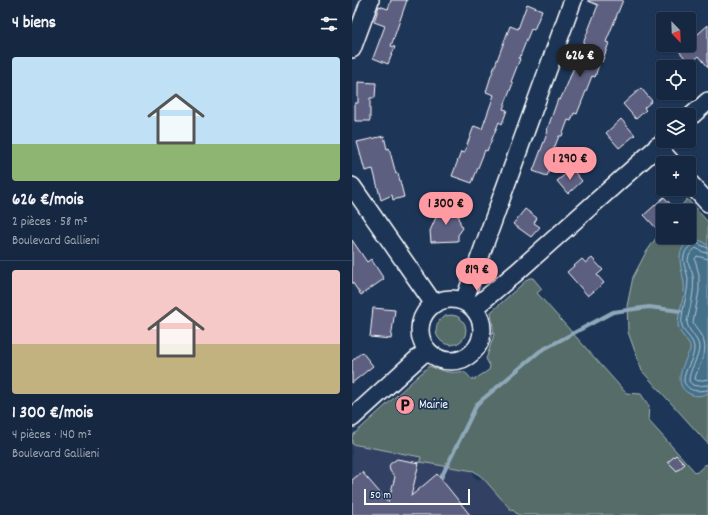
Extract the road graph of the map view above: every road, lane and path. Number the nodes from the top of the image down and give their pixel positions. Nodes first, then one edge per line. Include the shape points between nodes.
1 (370, 0) edge
2 (573, 0) edge
3 (352, 49) edge
4 (708, 101) edge
5 (696, 112) edge
6 (656, 148) edge
7 (352, 186) edge
8 (696, 190) edge
9 (708, 203) edge
10 (434, 304) junction
11 (469, 304) junction
12 (427, 350) junction
13 (352, 418) edge

1 - 3 street
2 - 11 street
4 - 5 street
6 - 11 street via 522,267
7 - 10 street
8 - 9 street
10 - 11 street via 451,298
10 - 12 street via 424,313 420,325 421,339
11 - 12 street via 480,318 483,333 473,352 463,359 452,361 433,356
12 - 13 street

